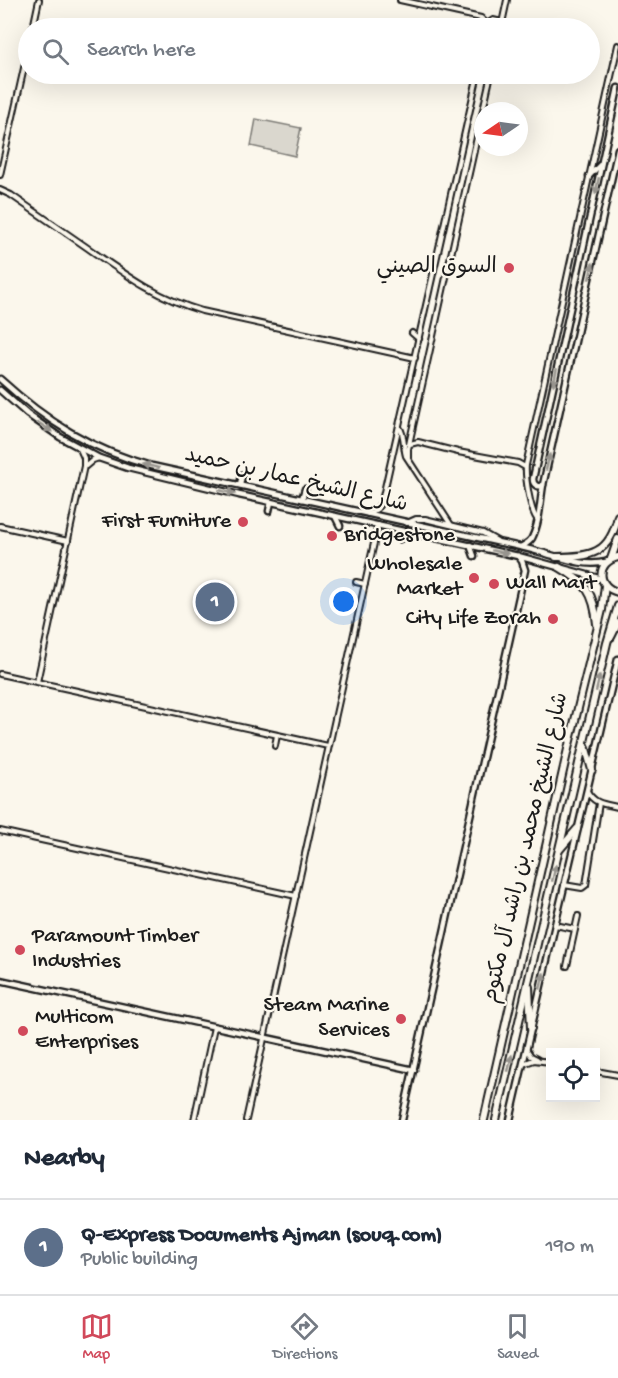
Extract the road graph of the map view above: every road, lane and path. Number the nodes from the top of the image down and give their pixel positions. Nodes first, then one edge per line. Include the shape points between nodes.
1 (39, 0) edge
2 (400, 0) edge
3 (507, 0) edge
4 (35, 18) edge
5 (481, 18) edge
6 (503, 18) edge
7 (618, 45) edge
8 (20, 84) edge
9 (476, 84) edge
10 (489, 84) edge
11 (618, 88) edge
12 (617, 95) edge
13 (618, 149) edge
14 (602, 163) junction
15 (0, 175) edge
16 (589, 176) junction
17 (610, 188) junction
18 (0, 190) edge
19 (618, 190) edge
20 (588, 226) junction
21 (601, 228) junction
22 (412, 333) dead end
23 (419, 339) junction
24 (415, 358) junction
25 (0, 379) edge
26 (0, 390) edge
27 (399, 428) junction
28 (389, 436) dead end
29 (397, 438) junction
30 (409, 446) junction
31 (80, 448) junction
32 (99, 458) junction
33 (408, 458) junction
34 (525, 468) junction
35 (84, 469) junction
36 (243, 475) dead end
37 (240, 485) junction
38 (543, 485) junction
39 (305, 489) dead end
40 (302, 499) junction
41 (382, 501) junction
42 (271, 502) junction
43 (269, 511) dead end
44 (368, 514) junction
45 (335, 516) junction
46 (618, 516) edge
47 (387, 518) junction
48 (537, 519) junction
49 (407, 523) junction
50 (378, 525) junction
51 (450, 525) junction
52 (0, 526) edge
53 (340, 526) dead end
54 (409, 532) junction
55 (532, 537) junction
56 (400, 539) dead end
57 (618, 539) edge
58 (68, 541) junction
59 (497, 542) junction
60 (470, 545) junction
61 (519, 547) junction
62 (538, 551) junction
63 (474, 555) dead end
64 (518, 556) junction
65 (556, 557) junction
66 (612, 559) edge
67 (538, 561) junction
68 (559, 567) junction
69 (525, 570) junction
70 (356, 582) dead end
71 (603, 582) junction
72 (365, 584) junction
73 (618, 592) edge
74 (618, 606) edge
75 (618, 623) edge
76 (597, 631) junction
77 (607, 643) junction
78 (618, 662) edge
79 (0, 674) edge
80 (616, 676) edge
81 (37, 682) junction
82 (277, 735) junction
83 (584, 742) junction
84 (274, 746) dead end
85 (328, 746) junction
86 (592, 770) junction
87 (587, 791) junction
88 (594, 803) junction
89 (618, 807) edge
90 (583, 809) junction
91 (577, 829) junction
92 (0, 831) edge
93 (560, 849) junction
94 (564, 885) junction
95 (296, 896) junction
96 (578, 915) dead end
97 (555, 925) junction
98 (575, 929) junction
99 (567, 966) dead end
100 (0, 980) edge
101 (528, 983) junction
102 (214, 1027) junction
103 (531, 1028) junction
104 (265, 1038) junction
105 (527, 1050) junction
106 (538, 1060) junction
107 (546, 1061) edge
108 (523, 1064) junction
109 (414, 1070) junction
110 (600, 1072) edge
111 (618, 1075) edge
112 (194, 1120) edge
113 (246, 1120) edge
114 (402, 1120) edge
115 (484, 1120) edge
116 (496, 1120) edge
117 (510, 1120) edge

1 - 4 street
2 - 5 street
3 - 6 street
7 - 16 street
8 - 15 street
9 - 23 street
10 - 30 street
11 - 12 street
12 - 14 street
13 - 17 street
14 - 16 street
14 -> 20 street
16 - 34 street
17 - 19 street
17 - 21 street
18 - 24 street via 172,301 209,313
20 - 21 street
20 -> 38 street via 533,479 536,485
38 -> 21 street
22 - 23 street
23 - 24 street
24 - 27 street
37 -> 25 street, شارع الشيخ عمار بن حميد via 152,466 105,451 46,418
26 -> 31 street, شارع الشيخ عمار بن حميد via 35,420
27 - 29 street
27 - 33 street
28 - 29 street
29 - 41 street
30 - 33 street
30 - 34 street via 418,442 509,461
31 - 32 street, شارع الشيخ عمار بن حميد
31 - 35 street
32 - 35 street
32 -> 42 street, شارع الشيخ عمار بن حميد via 148,474
33 - 51 street
34 - 48 street
35 - 58 street
36 - 37 street
37 - 40 street, شارع الشيخ عمار بن حميد
38 - 48 street
39 - 40 street
40 - 44 street, شارع الشيخ عمار بن حميد
41 - 44 street
41 - 47 street
42 - 43 street
42 - 45 street, شارع الشيخ عمار بن حميد
44 - 47 street, شارع الشيخ عمار بن حميد
45 - 50 street, شارع الشيخ عمار بن حميد
45 - 53 street
46 - 65 highway via 612,537 601,548 589,555
47 - 49 street, شارع الشيخ عمار بن حميد
48 - 55 street
49 - 51 street via 422,519
49 - 59 street, شارع الشيخ عمار بن حميد
50 - 54 street, شارع الشيخ عمار بن حميد
50 - 72 street
51 - 59 street via 483,533
52 - 58 street
54 - 56 street
54 - 60 street, شارع الشيخ عمار بن حميد
55 - 61 street
55 - 62 street
57 - 66 highway
58 - 81 street
59 - 61 street, شارع الشيخ عمار بن حميد
60 - 63 street
60 -> 64 street, شارع الشيخ عمار بن حميد
61 - 62 street, شارع الشيخ عمار بن حميد
62 - 65 street, شارع الشيخ عمار بن حميد
64 - 67 street, شارع الشيخ عمار بن حميد
64 - 69 street
65 - 66 street, شارع الشيخ عمار بن حميد via 583,564
66 - 71 highway, شارع الشيخ محمد بن راشد آل مكتوم via 602,570
67 - 68 street, شارع الشيخ عمار بن حميد
67 - 69 street
68 - 71 street, شارع الشيخ عمار بن حميد
68 - 76 highway via 588,590 594,603
69 - 109 street
70 - 72 street
71 - 73 highway
71 - 76 highway, شارع الشيخ محمد بن راشد آل مكتوم
72 - 85 street
74 - 77 highway, شارع الشيخ محمد بن راشد آل مكتوم
75 - 77 highway
76 - 115 highway, شارع الشيخ محمد بن راشد آل مكتوم
83 -> 77 highway, شارع الشيخ محمد بن راشد آل مكتوم
78 - 80 street
79 - 81 street
80 - 86 street
81 - 82 street
82 - 84 street
82 - 85 street
83 - 86 highway
83 - 93 highway, شارع الشيخ محمد بن راشد آل مكتوم
85 - 95 street
86 - 87 street
87 - 88 street
87 - 90 street
88 - 89 street
88 - 90 street
88 - 94 street via 586,885
90 - 91 street
91 - 93 highway
91 - 94 street
92 - 95 street
101 -> 93 highway, شارع الشيخ محمد بن راشد آل مكتوم
94 - 97 street
95 - 104 street
96 - 98 street
97 - 98 street
103 -> 97 street
98 - 99 street
100 - 102 street
101 - 103 highway
116 -> 101 highway, شارع الشيخ محمد بن راشد آل مكتوم
102 - 104 street
102 - 112 street
103 - 105 street
104 - 109 street
104 - 113 street
105 - 106 street
105 - 108 street
106 - 107 street
106 - 108 street
108 - 117 street
109 - 114 street
110 - 111 street

